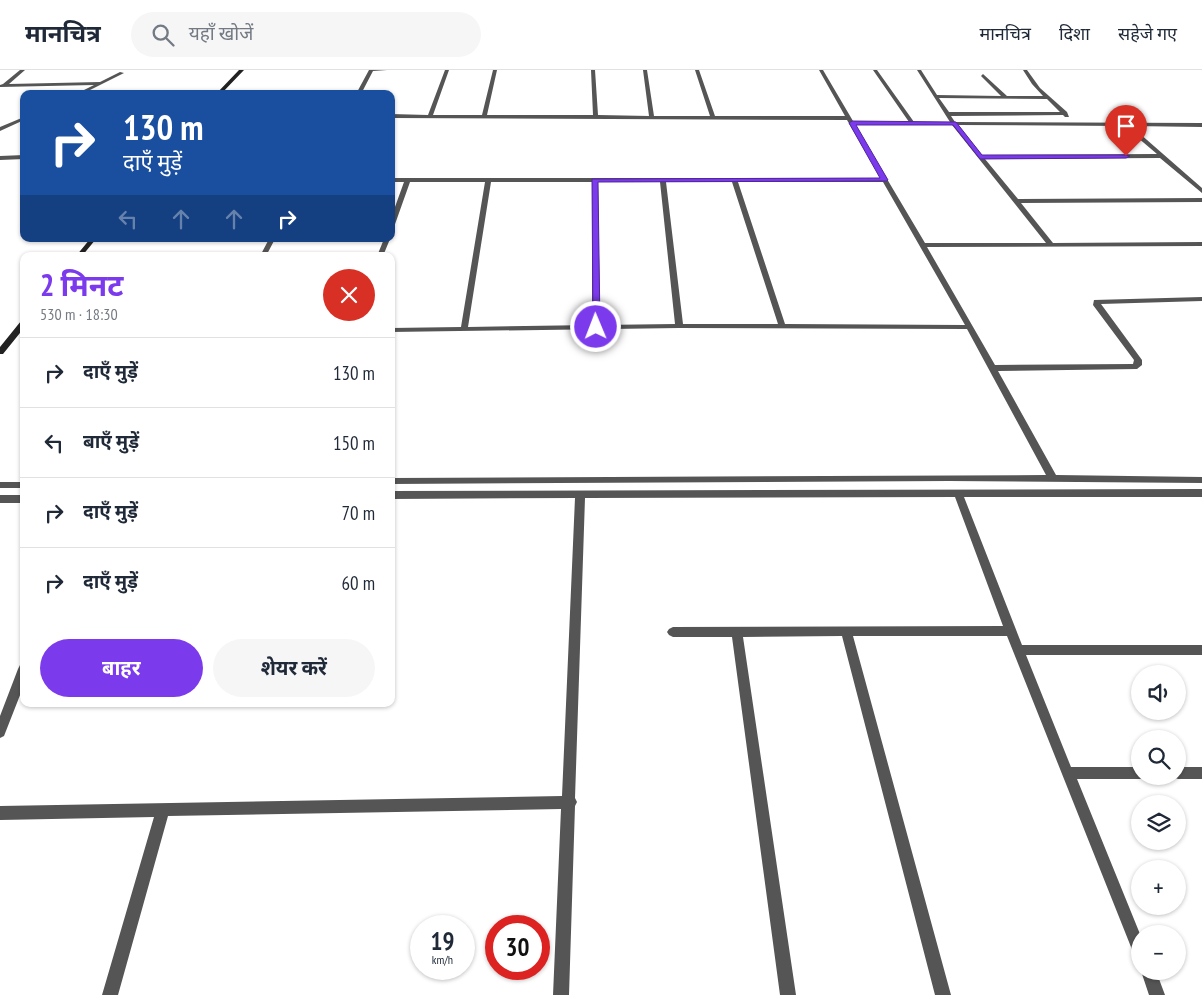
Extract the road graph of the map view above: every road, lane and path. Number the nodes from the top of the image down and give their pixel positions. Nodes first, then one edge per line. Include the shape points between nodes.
1 (23, 70) edge
2 (242, 70) edge
3 (371, 70) edge
4 (385, 70) edge
5 (446, 70) edge
6 (495, 70) edge
7 (593, 70) edge
8 (645, 70) edge
9 (697, 70) edge
10 (821, 70) edge
11 (875, 70) edge
12 (919, 70) edge
13 (1025, 70) edge
14 (122, 73) dead end
15 (983, 75) dead end
16 (102, 83) junction
17 (2, 86) edge
18 (87, 90) edge
19 (222, 90) edge
20 (360, 90) edge
21 (936, 96) junction
22 (1006, 98) junction
23 (1047, 98) junction
24 (1065, 113) junction
25 (949, 114) junction
26 (395, 116) edge
27 (430, 116) junction
28 (484, 116) junction
29 (596, 117) junction
30 (652, 117) junction
31 (713, 117) junction
32 (20, 119) edge
33 (20, 120) edge
34 (850, 120) junction
35 (0, 121) edge
36 (913, 124) junction
37 (954, 124) junction
38 (1074, 124) junction
39 (1125, 124) junction
40 (1202, 125) edge
41 (0, 129) edge
42 (1163, 156) junction
43 (20, 157) edge
44 (980, 157) junction
45 (0, 158) edge
46 (395, 180) edge
47 (408, 180) junction
48 (488, 180) junction
49 (594, 180) junction
50 (663, 180) junction
51 (734, 180) junction
52 (885, 180) junction
53 (1202, 191) edge
54 (1202, 200) edge
55 (1016, 201) junction
56 (395, 216) edge
57 (91, 242) edge
58 (1051, 244) junction
59 (1202, 244) edge
60 (923, 245) junction
61 (82, 252) edge
62 (1202, 299) edge
63 (679, 326) junction
64 (782, 326) junction
65 (596, 327) junction
66 (970, 327) junction
67 (20, 328) edge
68 (464, 329) junction
69 (395, 330) edge
70 (0, 352) edge
71 (993, 368) junction
72 (1053, 479) junction
73 (1202, 480) edge
74 (395, 481) edge
75 (0, 485) edge
76 (20, 485) edge
77 (958, 493) junction
78 (1202, 493) edge
79 (395, 495) edge
80 (580, 495) junction
81 (20, 498) edge
82 (0, 499) edge
83 (737, 631) junction
84 (1011, 631) junction
85 (673, 632) dead end
86 (846, 632) junction
87 (1018, 650) junction
88 (1202, 650) edge
89 (20, 680) edge
90 (0, 732) edge
91 (1068, 773) junction
92 (1131, 773) edge
93 (1186, 773) edge
94 (1202, 773) edge
95 (570, 802) junction
96 (163, 810) junction
97 (0, 813) edge
98 (1131, 930) edge
99 (1151, 980) edge
100 (110, 995) edge
101 (561, 995) edge
102 (788, 995) edge
103 (943, 995) edge
104 (1157, 995) edge

1 - 17 street
2 - 19 street
3 - 4 street
3 - 20 street
5 - 27 street
6 - 28 street
7 - 29 street
8 - 30 street
9 - 31 street
10 - 34 street
11 - 36 street
12 - 21 street
13 - 23 street
14 - 16 street
15 - 22 street
16 - 17 street
16 - 18 street
21 - 22 street
21 - 25 street
22 - 23 street
23 - 24 street
24 - 25 street
24 - 38 street
25 - 37 street
26 - 27 street
27 - 28 street
28 - 29 street
29 - 30 street
30 - 31 street
31 - 34 street
32 - 35 street
33 - 41 street
34 - 36 street
34 - 52 street
36 - 37 street
37 - 38 street
37 - 44 street
38 - 39 street
39 - 40 street
39 - 42 street
42 - 44 street
42 - 53 street
43 - 45 street
44 - 55 street
46 - 47 street
47 - 48 street
47 - 56 street
48 - 49 street
48 - 68 street
49 - 50 street
49 - 65 street
50 - 51 street
50 - 63 street
51 - 52 street
51 - 64 street
52 - 60 street
54 - 55 street
55 - 58 street
57 - 61 street
58 - 59 street
58 - 60 street
60 - 66 street
62 - 71 street via 1097,302 1138,360 1134,367
63 - 64 street
63 - 65 street
64 - 66 street
65 - 68 street
66 - 71 street
67 - 70 street
68 - 69 street
71 - 72 street
72 - 73 street
72 - 74 street
75 - 76 street
77 - 78 street
77 - 80 street
77 - 84 street
79 - 80 street
80 - 95 street
81 - 82 street
83 - 85 street
83 - 86 street
83 - 102 street
84 - 86 street
84 - 87 street
86 - 103 street
87 - 88 street
87 - 91 street
89 - 90 street
91 - 92 street
91 - 98 street
93 - 94 street
95 - 96 street
95 - 101 street
96 - 97 street
96 - 100 street
99 - 104 street

